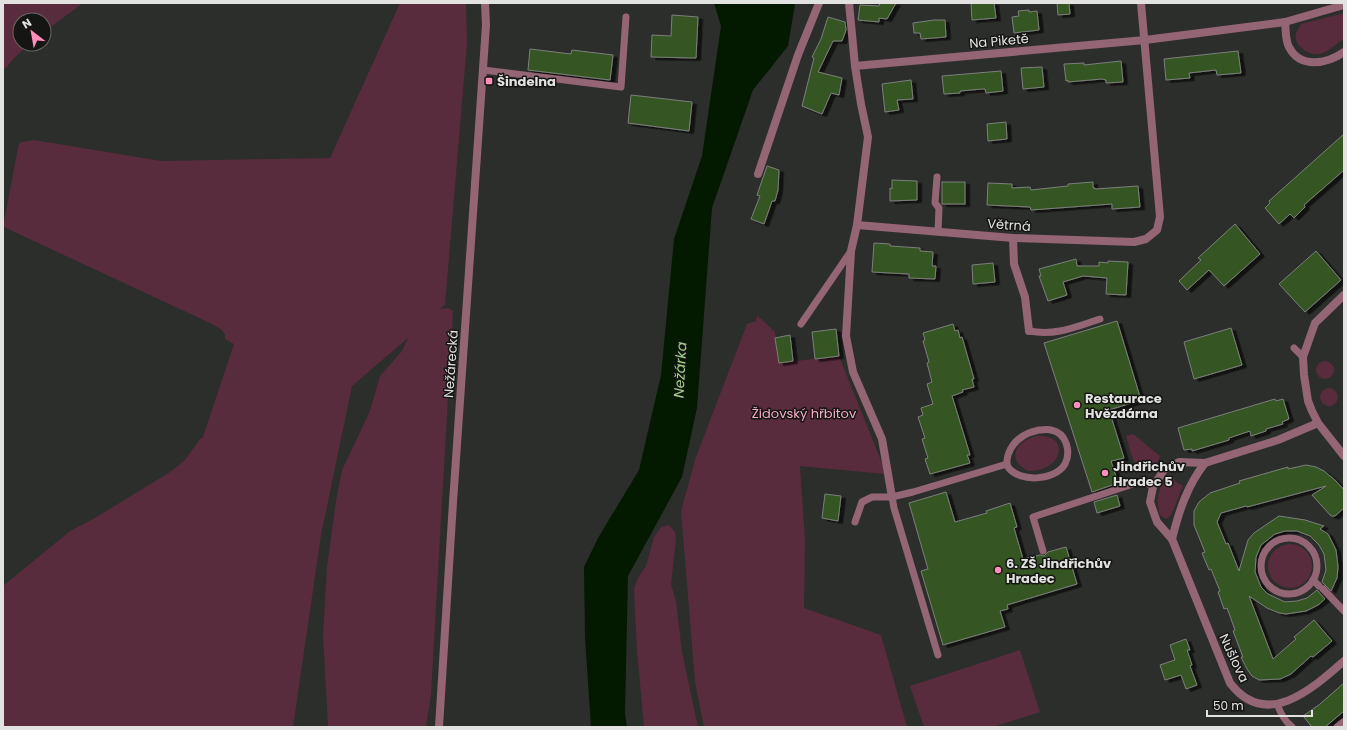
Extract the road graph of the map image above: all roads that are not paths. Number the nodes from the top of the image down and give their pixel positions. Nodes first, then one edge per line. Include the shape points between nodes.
1 (485, 3) edge
2 (819, 3) edge
3 (849, 3) edge
4 (1141, 3) edge
5 (1344, 5) edge
6 (626, 17) dead end
7 (1285, 22) junction
8 (1145, 40) junction
9 (1344, 52) edge
10 (855, 66) junction
11 (483, 70) junction
12 (758, 174) dead end
13 (937, 176) dead end
14 (857, 225) junction
15 (938, 232) junction
16 (1013, 238) junction
17 (851, 251) junction
18 (1344, 295) edge
19 (1100, 319) dead end
20 (801, 324) dead end
21 (1029, 331) joint
22 (1294, 348) dead end
23 (1303, 357) junction
24 (1318, 424) junction
25 (1344, 456) edge
26 (1205, 463) junction
27 (1007, 464) junction
28 (1154, 487) junction
29 (892, 497) junction
30 (855, 522) dead end
31 (1172, 539) junction
32 (1043, 551) dead end
33 (1313, 580) junction
34 (1344, 611) edge
35 (938, 655) dead end
36 (1344, 661) edge
37 (1278, 706) junction
38 (1344, 723) edge
39 (439, 727) edge
40 (1292, 727) edge
41 (1337, 727) edge

1 - 11 street, Nežárecká
2 - 12 street via 798,55
3 - 10 street
4 - 8 street
5 - 7 street, Na Piketě
6 - 11 lane via 621,86
7 - 8 street, Na Piketě
7 - 9 street via 1288,46 1297,58 1324,62
8 - 10 street, Na Piketě
8 - 16 street, Větrná via 1160,217 1157,230 1146,239 1134,242
10 - 14 street via 868,137
11 - 39 street, Nežárecká
13 - 15 lane via 935,203 939,208
14 - 15 street, Větrná
14 - 17 street
15 - 16 street, Větrná
16 - 21 street via 1014,264 1025,296
17 - 20 lane
17 - 29 street via 846,336 853,372 882,439
18 - 23 street via 1315,323
19 - 21 lane via 1056,333
22 - 23 lane
23 - 24 street via 1308,401
24 - 25 street
24 - 26 street via 1278,440
26 - 28 street via 1179,462 1170,466 1164,470
26 - 31 street via 1183,499
27 - 27 lane via 1016,474 1038,479 1062,468 1068,459 1068,448 1065,440 1052,430 1031,431 1015,442 1010,449
27 - 29 lane
28 - 31 street, Nušlova via 1150,502 1152,510 1157,522
28 - 32 lane via 1145,482 1136,483 1033,517
29 - 30 lane via 872,497 862,502
29 - 35 lane
31 - 37 street, Nušlova via 1230,683 1237,693 1250,703
33 - 33 lane via 1316,561 1312,550 1304,542 1284,538 1273,543 1265,551 1261,564 1262,574 1268,585 1276,591 1296,593 1306,588
33 - 34 lane
36 - 37 street, Nušlova via 1291,702
37 - 40 lane via 1284,720
38 - 41 lane

